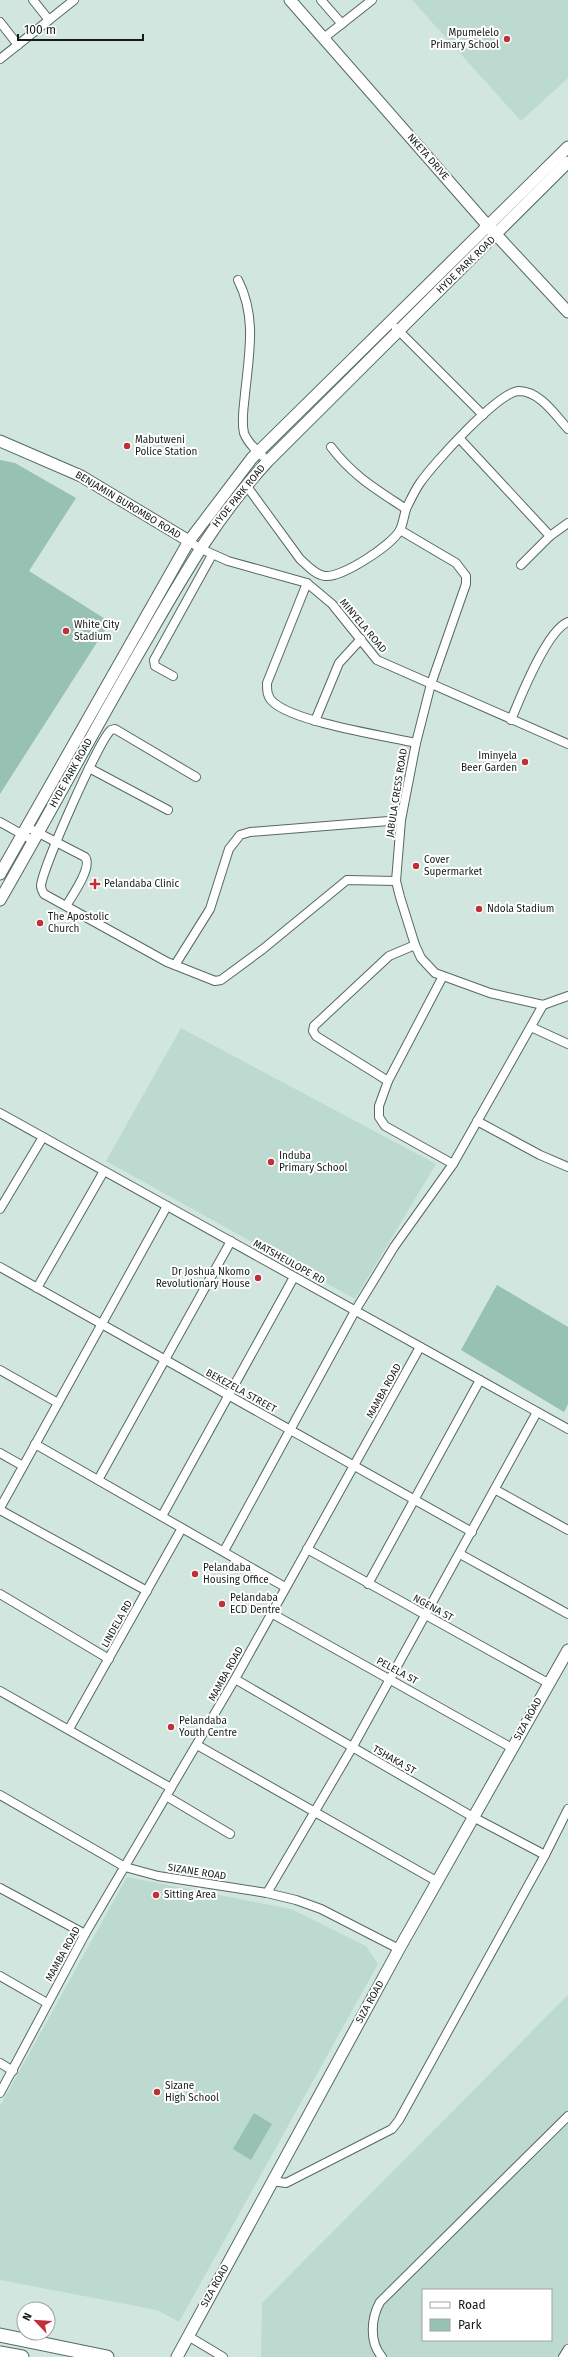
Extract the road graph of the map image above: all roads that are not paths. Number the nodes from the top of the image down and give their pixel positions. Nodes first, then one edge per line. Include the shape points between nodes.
1 (33, 0) edge
2 (74, 0) edge
3 (290, 0) edge
4 (321, 0) edge
5 (368, 2) edge
6 (49, 20) junction
7 (0, 22) edge
8 (342, 24) junction
9 (325, 37) junction
10 (18, 45) junction
11 (0, 59) edge
12 (568, 147) edge
13 (568, 162) edge
14 (488, 226) junction
15 (496, 235) junction
16 (238, 280) dead end
17 (568, 312) edge
18 (395, 326) junction
19 (483, 415) junction
20 (568, 429) edge
21 (460, 439) junction
22 (0, 441) edge
23 (331, 447) dead end
24 (258, 453) junction
25 (268, 461) junction
26 (246, 485) junction
27 (406, 509) junction
28 (568, 523) edge
29 (400, 530) junction
30 (559, 530) junction
31 (568, 534) edge
32 (550, 536) junction
33 (189, 541) junction
34 (200, 548) junction
35 (212, 555) junction
36 (521, 565) dead end
37 (307, 583) junction
38 (568, 622) edge
39 (361, 639) junction
40 (173, 676) dead end
41 (431, 684) junction
42 (511, 720) junction
43 (315, 721) junction
44 (416, 743) junction
45 (568, 744) edge
46 (89, 768) junction
47 (196, 777) dead end
48 (168, 810) dead end
49 (401, 820) junction
50 (0, 822) edge
51 (25, 831) junction
52 (36, 837) junction
53 (56, 842) junction
54 (0, 874) edge
55 (396, 881) junction
56 (0, 900) edge
57 (66, 906) junction
58 (415, 946) junction
59 (175, 965) junction
60 (442, 978) junction
61 (568, 996) edge
62 (543, 1005) junction
63 (531, 1027) junction
64 (568, 1044) edge
65 (388, 1082) junction
66 (0, 1113) edge
67 (477, 1121) junction
68 (43, 1137) junction
69 (452, 1164) junction
70 (568, 1167) edge
71 (104, 1171) junction
72 (167, 1206) junction
73 (0, 1209) edge
74 (231, 1241) junction
75 (0, 1267) edge
76 (294, 1277) junction
77 (37, 1288) junction
78 (355, 1311) junction
79 (102, 1324) junction
80 (420, 1347) junction
81 (165, 1360) junction
82 (0, 1370) edge
83 (480, 1380) junction
84 (228, 1395) junction
85 (58, 1402) junction
86 (537, 1412) junction
87 (568, 1429) edge
88 (290, 1430) junction
89 (35, 1444) junction
90 (0, 1453) edge
91 (353, 1465) junction
92 (23, 1466) junction
93 (98, 1480) junction
94 (496, 1490) junction
95 (416, 1500) junction
96 (0, 1509) edge
97 (162, 1516) junction
98 (182, 1528) junction
99 (568, 1530) edge
100 (472, 1532) junction
101 (307, 1549) junction
102 (224, 1552) junction
103 (460, 1554) junction
104 (368, 1584) junction
105 (286, 1587) junction
106 (147, 1591) junction
107 (0, 1594) edge
108 (272, 1613) junction
109 (568, 1614) edge
110 (426, 1615) junction
111 (567, 1655) edge
112 (109, 1659) junction
113 (390, 1678) junction
114 (235, 1679) junction
115 (548, 1683) junction
116 (0, 1691) edge
117 (70, 1729) junction
118 (197, 1745) junction
119 (352, 1748) junction
120 (512, 1748) junction
121 (170, 1788) junction
122 (0, 1794) edge
123 (166, 1796) junction
124 (568, 1809) edge
125 (315, 1813) junction
126 (473, 1817) junction
127 (230, 1834) dead end
128 (545, 1855) junction
129 (125, 1867) junction
130 (438, 1882) junction
131 (0, 1888) edge
132 (267, 1893) junction
133 (85, 1934) junction
134 (400, 1949) junction
135 (0, 1976) edge
136 (48, 2003) junction
137 (0, 2063) edge
138 (13, 2071) junction
139 (0, 2093) edge
140 (568, 2116) edge
141 (272, 2181) junction
142 (0, 2335) edge
143 (188, 2336) junction
144 (568, 2349) edge
145 (0, 2353) edge
146 (22, 2357) edge
147 (107, 2357) edge
148 (177, 2357) edge
149 (223, 2357) edge
150 (382, 2357) edge
151 (563, 2357) edge

1 - 6 street
2 - 6 street
3 - 9 street, NKETA DRIVE
4 - 8 street
5 - 8 street
6 - 10 street
7 - 10 street
8 - 9 street
9 - 14 street, NKETA DRIVE
10 - 11 street
12 - 14 street, HYDE PARK ROAD
13 - 15 street, HYDE PARK ROAD
14 - 15 street, NKETA DRIVE
14 - 18 street, HYDE PARK ROAD
15 - 17 street, NKETA DRIVE
15 - 18 street, HYDE PARK ROAD
16 - 24 street via 247,298 251,338 243,417 244,434
18 - 19 street
18 - 24 street, HYDE PARK ROAD
18 - 25 street, HYDE PARK ROAD
19 - 20 street via 503,397 519,391 534,395 543,401
19 - 21 street
21 - 27 street via 426,474
21 - 32 street
22 - 33 street, BENJAMIN BUROMBO ROAD via 81,476
23 - 27 street via 356,475
24 - 25 street
24 - 33 street, HYDE PARK ROAD
25 - 26 street, HYDE PARK ROAD
26 - 29 street via 300,559 323,576 334,576 374,553 390,542
26 - 34 street, HYDE PARK ROAD
27 - 29 street
28 - 30 street
29 - 41 street, JABULA CRESS ROAD via 456,563 466,576 466,584
30 - 31 street
30 - 32 street
32 - 36 street
33 - 34 street, MINYELA ROAD
33 - 51 street, HYDE PARK ROAD
34 - 35 street, MINYELA ROAD
34 - 52 street, HYDE PARK ROAD
35 - 37 street, MINYELA ROAD
35 - 40 street via 154,660 155,666
37 - 39 street, MINYELA ROAD via 332,604
37 - 43 street via 267,682 267,690 272,701 278,706
38 - 42 street via 557,630 537,662
39 - 41 street, MINYELA ROAD via 377,660
39 - 43 street via 339,663
41 - 42 street, MINYELA ROAD
41 - 44 street, JABULA CRESS ROAD
42 - 45 street, MINYELA ROAD
43 - 44 street
44 - 49 street, JABULA CRESS ROAD
46 - 47 street via 108,732 115,730
46 - 48 street
46 - 53 street
49 - 55 street, JABULA CRESS ROAD
49 - 59 street via 250,832 240,835 229,849 210,909
50 - 51 street
51 - 52 street
51 - 54 street, HYDE PARK ROAD
52 - 53 street
52 - 56 street, HYDE PARK ROAD
53 - 57 street via 41,885 44,894
53 - 57 street via 88,860 88,868
55 - 58 street, JABULA CRESS ROAD
55 - 59 street via 347,880 222,980 209,980
57 - 59 street
58 - 60 street, JABULA CRESS ROAD via 427,966
58 - 65 street via 389,956 314,1026 313,1031 316,1036
60 - 62 street, JABULA CRESS ROAD via 490,993
60 - 65 street
61 - 62 street
62 - 63 street
63 - 64 street
63 - 67 street
65 - 69 street via 379,1106 379,1117 385,1126
66 - 68 street, MATSHEULOPE RD
67 - 69 street
67 - 70 street
68 - 71 street, MATSHEULOPE RD
68 - 73 street
69 - 78 street via 394,1247
71 - 72 street, MATSHEULOPE RD
71 - 77 street
72 - 74 street, MATSHEULOPE RD
72 - 79 street
74 - 76 street, MATSHEULOPE RD
74 - 81 street
75 - 77 street, BEKEZELA STREET
76 - 78 street, MATSHEULOPE RD
76 - 84 street
77 - 79 street, BEKEZELA STREET
78 - 80 street, MATSHEULOPE RD
78 - 88 street
79 - 81 street, BEKEZELA STREET
79 - 85 street
80 - 83 street, MATSHEULOPE RD
80 - 91 street, MAMBA ROAD
81 - 84 street, BEKEZELA STREET
81 - 93 street
82 - 85 street
83 - 86 street, MATSHEULOPE RD
83 - 95 street
84 - 88 street, BEKEZELA STREET
84 - 97 street
85 - 89 street
86 - 87 street, MATSHEULOPE RD
86 - 94 street
88 - 91 street, BEKEZELA STREET
88 - 102 street
89 - 92 street
89 - 93 street
90 - 92 street
91 - 95 street, BEKEZELA STREET
91 - 101 street, MAMBA ROAD
92 - 96 street
93 - 97 street
94 - 99 street
94 - 100 street
95 - 100 street, BEKEZELA STREET
95 - 104 street
96 - 106 street
97 - 98 street
98 - 102 street
98 - 106 street, LINDELA RD
100 - 103 street
101 - 104 street, NGENA ST
101 - 105 street, MAMBA ROAD
102 - 105 street
103 - 109 street
103 - 110 street
104 - 110 street, NGENA ST
105 - 108 street, MAMBA ROAD
106 - 112 street, LINDELA RD
107 - 112 street
108 - 113 street, PELELA ST
108 - 114 street, MAMBA ROAD
110 - 113 street
110 - 115 street, NGENA ST
111 - 115 street, SIZA ROAD
112 - 117 street, LINDELA RD
113 - 119 street
113 - 120 street, PELELA ST
114 - 118 street, MAMBA ROAD
114 - 119 street, TSHAKA ST
115 - 120 street, SIZA ROAD
116 - 117 street
117 - 121 street
118 - 121 street, MAMBA ROAD
118 - 125 street
119 - 125 street
119 - 126 street, TSHAKA ST
120 - 126 street, SIZA ROAD
121 - 123 street, MAMBA ROAD
122 - 129 street, SIZANE ROAD
123 - 127 street
123 - 129 street, MAMBA ROAD
124 - 128 street
125 - 130 street
125 - 132 street
126 - 128 street, TSHAKA ST
126 - 130 street, SIZA ROAD
128 - 141 street via 407,2108 392,2129 286,2183
129 - 132 street, SIZANE ROAD via 158,1876
129 - 133 street, MAMBA ROAD
130 - 134 street, SIZA ROAD
131 - 133 street
132 - 134 street, SIZANE ROAD via 322,1909
133 - 136 street, MAMBA ROAD
134 - 141 street, SIZA ROAD
135 - 136 street
136 - 138 street, MAMBA ROAD
137 - 138 street
138 - 139 street, MAMBA ROAD
140 - 150 street via 380,2302 372,2325 376,2346
141 - 143 street, SIZA ROAD
142 - 147 main road
143 - 148 street, SIZA ROAD
143 - 149 street
144 - 151 street
145 - 146 main road

